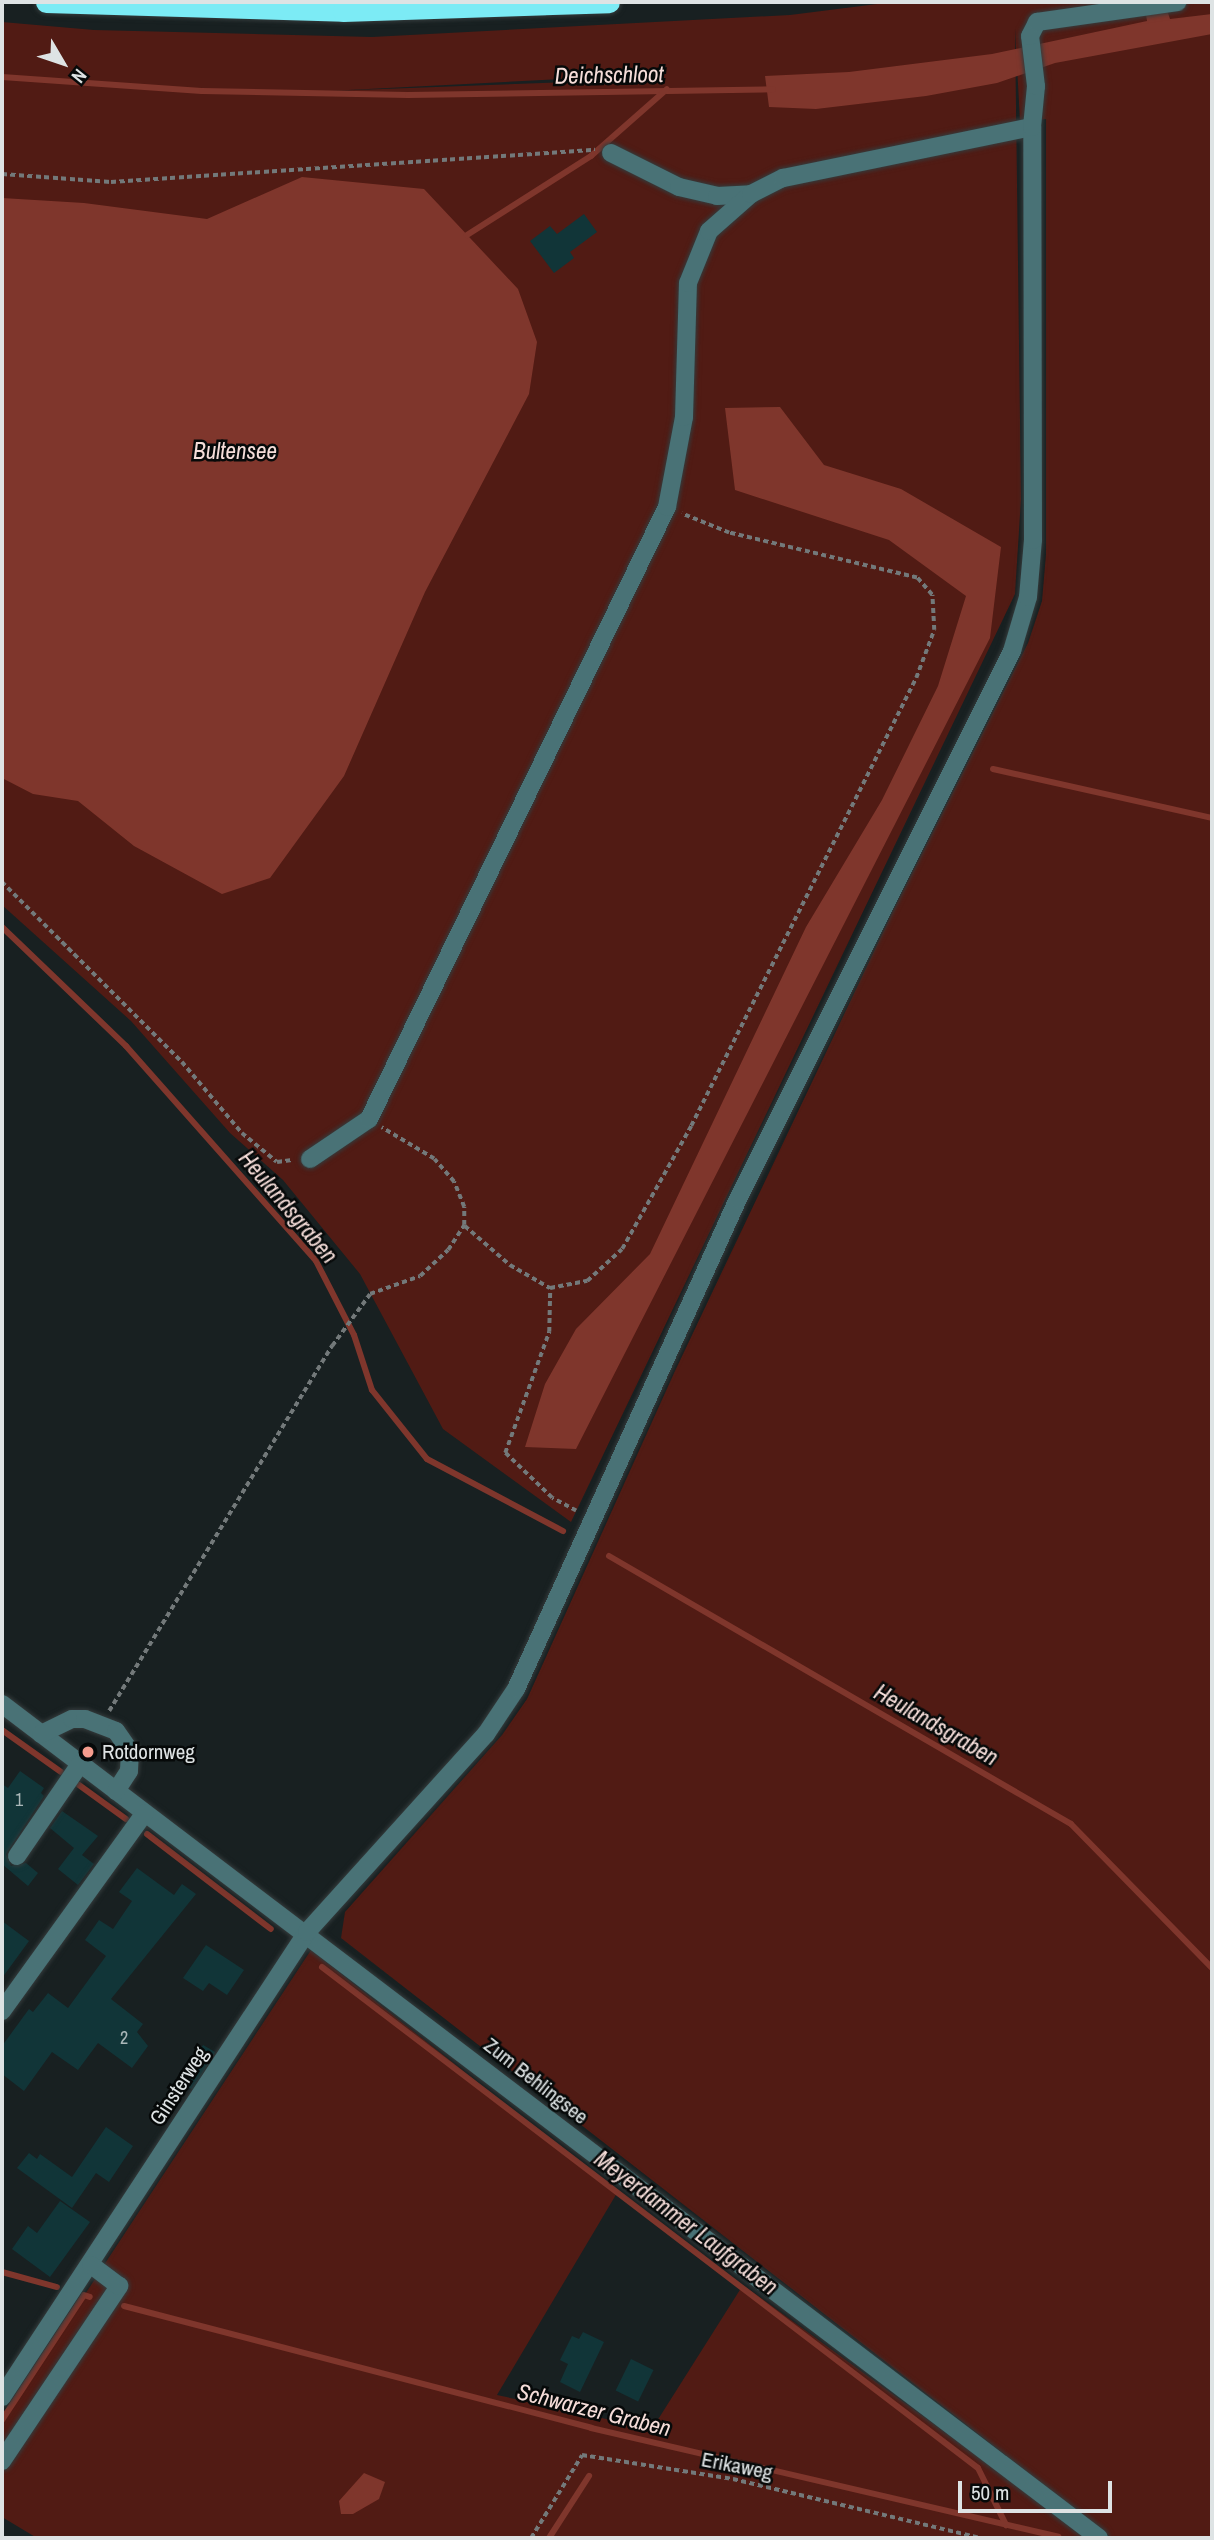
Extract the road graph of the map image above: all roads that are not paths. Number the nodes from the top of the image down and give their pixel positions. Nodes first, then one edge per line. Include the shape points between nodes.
1 (46, 2) edge
2 (609, 2) edge
3 (1178, 2) edge
4 (1171, 3) edge
5 (1032, 128) junction
6 (611, 153) dead end
7 (751, 194) junction
8 (310, 1159) road end
9 (2, 1704) edge
10 (41, 1734) junction
11 (80, 1763) junction
12 (116, 1791) junction
13 (145, 1814) junction
14 (17, 1856) dead end
15 (307, 1932) junction
16 (2, 2011) edge
17 (91, 2266) junction
18 (2, 2397) edge
19 (2, 2461) edge
20 (1099, 2538) edge

1 - 2 highway via 330,11
3 - 4 street
4 - 5 street, Ginsterweg via 1037,22 1030,36 1036,86
5 - 7 street via 783,178
5 - 15 street, Ginsterweg via 1033,540 1028,597 1012,651 738,1199 516,1689 486,1734
6 - 7 street via 679,187 717,196
7 - 8 street via 709,231 688,283 684,417 667,508 369,1119
9 - 10 street, Zum Behlingsee
10 - 11 street, Zum Behlingsee
10 - 12 street via 72,1719 116,1731 130,1751 129,1772
11 - 12 street, Zum Behlingsee
11 - 14 street
12 - 13 street, Zum Behlingsee
13 - 15 street, Zum Behlingsee
13 - 16 street
15 - 17 street, Ginsterweg
15 - 20 street, Zum Behlingsee
17 - 18 street, Ginsterweg
17 - 19 street via 118,2286

